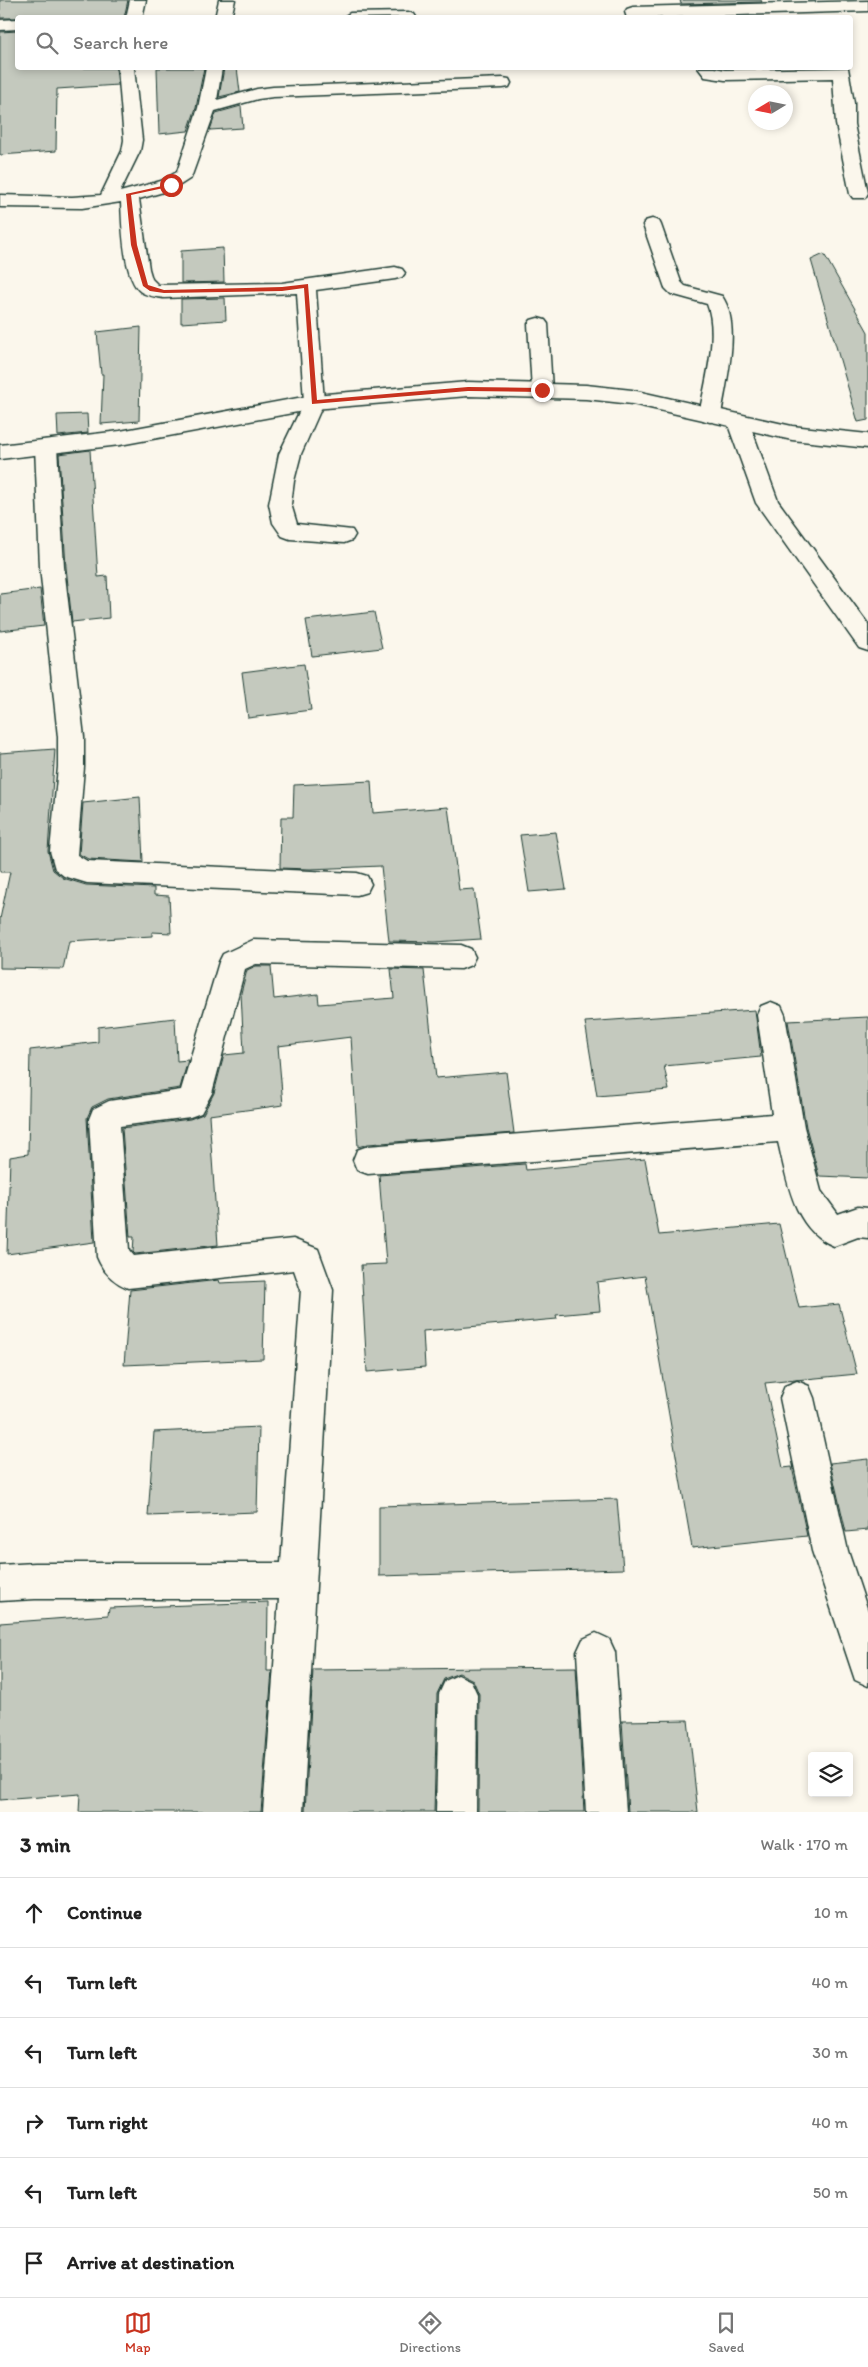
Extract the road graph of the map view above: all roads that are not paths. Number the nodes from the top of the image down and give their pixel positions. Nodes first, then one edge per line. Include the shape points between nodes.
1 (138, 0) edge
2 (227, 0) edge
3 (868, 6) edge
4 (837, 7) edge
5 (135, 15) edge
6 (224, 15) edge
7 (634, 15) edge
8 (15, 24) edge
9 (0, 25) edge
10 (126, 70) edge
11 (214, 70) edge
12 (708, 70) edge
13 (841, 70) edge
14 (503, 83) dead end
15 (207, 108) junction
16 (128, 194) junction
17 (859, 194) dead end
18 (108, 198) junction
19 (0, 201) edge
20 (652, 225) dead end
21 (395, 273) dead end
22 (306, 285) junction
23 (538, 324) dead end
24 (542, 390) junction
25 (314, 402) junction
26 (710, 415) junction
27 (738, 422) junction
28 (868, 441) edge
29 (46, 446) junction
30 (0, 452) edge
31 (344, 535) dead end
32 (868, 642) edge
33 (357, 884) dead end
34 (461, 957) dead end
35 (771, 1015) dead end
36 (789, 1127) junction
37 (368, 1160) dead end
38 (868, 1223) edge
39 (797, 1398) dead end
40 (298, 1581) junction
41 (0, 1583) edge
42 (596, 1652) dead end
43 (868, 1667) edge
44 (458, 1694) dead end
45 (283, 1812) edge
46 (456, 1812) edge
47 (606, 1812) edge

1 - 5 street
2 - 6 street
3 - 4 street
4 - 7 street via 633,12
8 - 9 street
10 - 18 street via 133,140
11 - 15 street
12 - 13 street via 725,75
13 - 17 street via 845,124
14 - 15 street via 274,92
15 - 16 street via 181,180
16 - 18 street
16 - 22 street via 134,245 142,276 146,286 152,290 261,290
18 - 19 street via 83,202
20 - 26 street via 672,284 678,290 715,300 722,314 720,353
21 - 22 street
22 - 25 street
23 - 24 street
24 - 25 street via 468,389
24 - 26 street via 632,397
25 - 29 street via 120,438
25 - 31 street via 290,454 280,504 284,523 290,531 300,534
26 - 27 street
27 - 28 street via 792,433
27 - 32 street via 767,503
29 - 30 street
29 - 33 street via 52,567 71,737 64,861 87,872
34 - 40 street via 253,952 233,962 197,1093 190,1103 119,1112 104,1120 113,1257 128,1272 293,1254 307,1260 317,1290
35 - 36 street
36 - 37 street
36 - 38 street via 807,1197 825,1223 834,1231 858,1222
39 - 43 street via 830,1551
40 - 41 street
40 - 45 street
42 - 47 street
44 - 46 street

